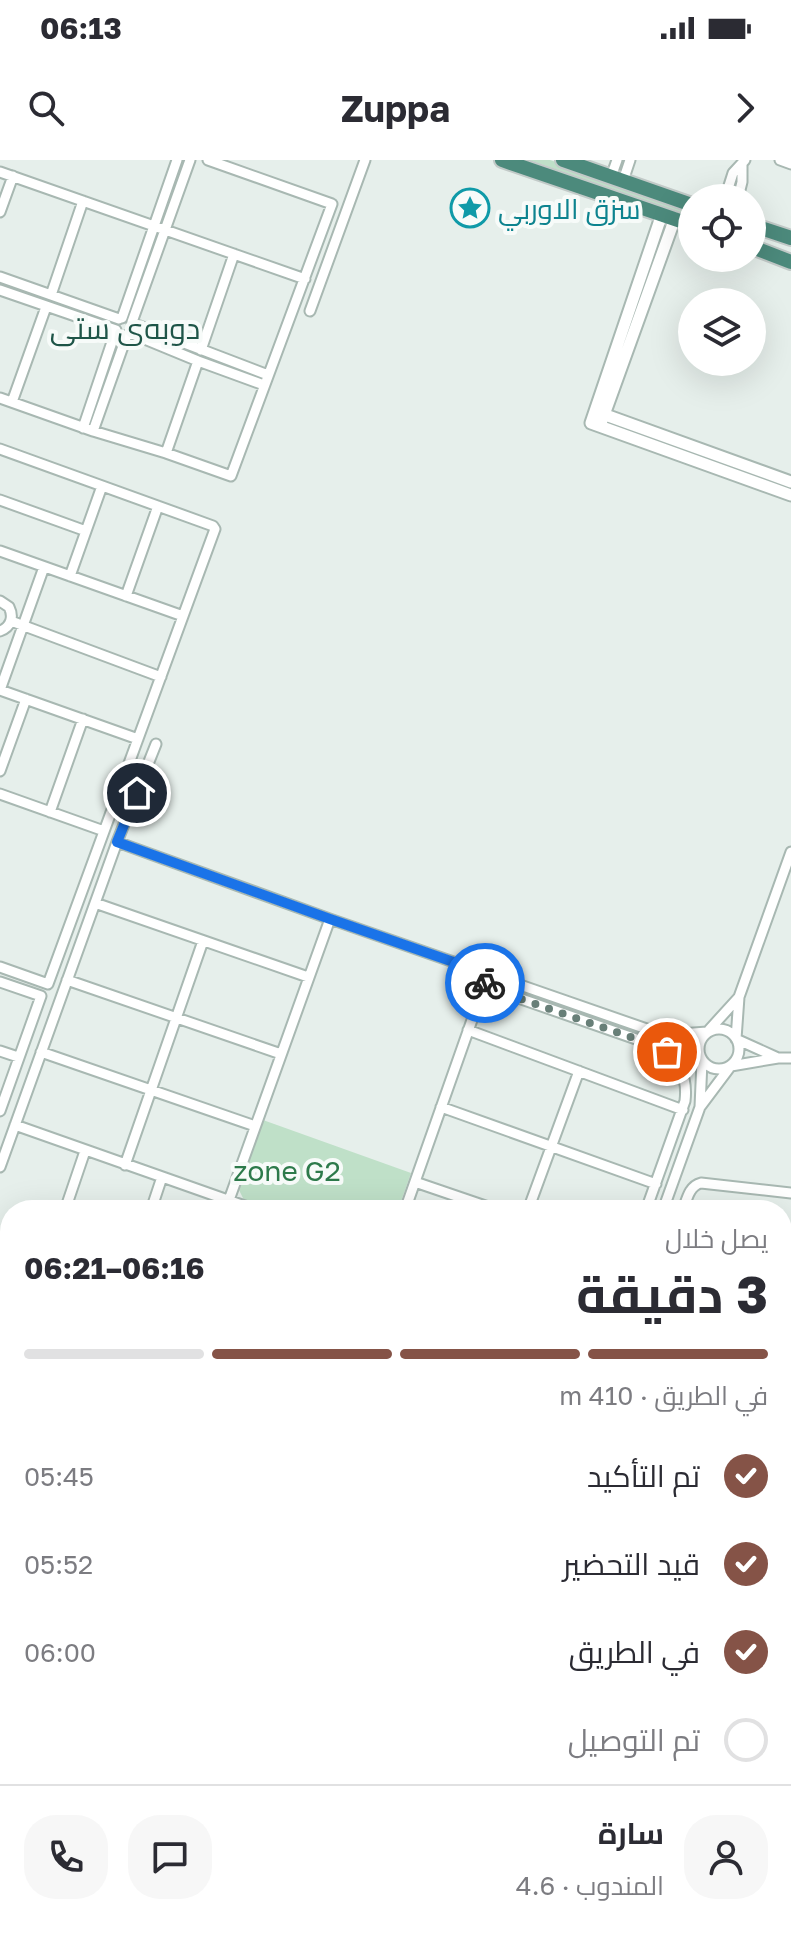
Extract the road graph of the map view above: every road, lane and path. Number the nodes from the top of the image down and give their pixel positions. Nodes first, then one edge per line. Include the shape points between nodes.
1 (177, 160) edge
2 (190, 160) edge
3 (208, 160) edge
4 (365, 160) edge
5 (502, 160) edge
6 (563, 160) edge
7 (617, 160) edge
8 (630, 160) edge
9 (780, 160) edge
10 (744, 162) edge
11 (791, 164) edge
12 (0, 172) edge
13 (13, 176) junction
14 (617, 179) junction
15 (729, 184) edge
16 (742, 184) edge
17 (678, 200) edge
18 (83, 201) junction
19 (0, 212) edge
20 (668, 216) junction
21 (678, 220) edge
22 (154, 226) junction
23 (165, 230) junction
24 (766, 230) edge
25 (791, 238) edge
26 (766, 252) edge
27 (234, 254) junction
28 (791, 262) edge
29 (305, 279) junction
30 (1, 280) edge
31 (0, 290) edge
32 (51, 295) junction
33 (46, 307) junction
34 (310, 311) dead end
35 (127, 325) junction
36 (116, 330) junction
37 (201, 350) junction
38 (198, 361) junction
39 (266, 380) junction
40 (0, 398) edge
41 (12, 402) junction
42 (600, 418) junction
43 (88, 429) junction
44 (0, 451) edge
45 (166, 453) junction
46 (791, 482) edge
47 (102, 486) junction
48 (791, 495) edge
49 (0, 500) edge
50 (158, 506) junction
51 (86, 531) junction
52 (0, 551) edge
53 (44, 567) junction
54 (70, 576) junction
55 (126, 596) junction
56 (0, 601) edge
57 (183, 616) junction
58 (11, 621) junction
59 (23, 626) junction
60 (0, 631) edge
61 (161, 677) junction
62 (0, 690) edge
63 (26, 699) junction
64 (83, 719) junction
65 (138, 739) junction
66 (5, 742) edge
67 (156, 744) dead end
68 (0, 771) edge
69 (0, 794) edge
70 (50, 812) junction
71 (104, 831) junction
72 (117, 842) junction
73 (791, 852) edge
74 (95, 903) junction
75 (330, 919) junction
76 (203, 941) junction
77 (0, 967) edge
78 (488, 974) junction
79 (308, 977) junction
80 (67, 980) junction
81 (0, 982) edge
82 (484, 986) junction
83 (739, 997) junction
84 (177, 1018) junction
85 (468, 1030) junction
86 (708, 1032) junction
87 (664, 1035) junction
88 (736, 1039) junction
89 (0, 1051) edge
90 (41, 1052) junction
91 (281, 1054) junction
92 (18, 1057) junction
93 (778, 1058) junction
94 (791, 1058) edge
95 (702, 1060) junction
96 (730, 1067) junction
97 (579, 1071) junction
98 (151, 1090) junction
99 (441, 1107) junction
100 (700, 1107) junction
101 (683, 1110) junction
102 (0, 1111) edge
103 (15, 1125) junction
104 (255, 1126) junction
105 (551, 1147) junction
106 (85, 1151) junction
107 (125, 1165) junction
108 (0, 1167) edge
109 (162, 1177) junction
110 (415, 1182) junction
111 (656, 1184) junction
112 (791, 1193) edge
113 (68, 1200) edge
114 (154, 1200) edge
115 (222, 1200) edge
116 (234, 1200) edge
117 (409, 1200) edge
118 (468, 1200) edge
119 (532, 1200) edge
120 (650, 1200) edge
121 (667, 1200) edge
122 (687, 1200) edge

1 - 22 street
2 - 23 street
3 - 29 street via 332,204
4 - 34 street
5 - 20 highway
6 - 14 highway
7 - 14 street
8 - 14 street
9 - 11 street
10 - 15 street
10 - 16 street
12 - 13 street
13 - 18 street
13 - 19 street
14 - 17 highway
18 - 22 street
18 - 32 street
20 - 21 highway
20 - 42 street
22 - 23 street
22 - 35 street
23 - 27 street
23 - 35 street
24 - 25 highway
26 - 28 highway
27 - 29 street
27 - 37 street
29 - 39 street
30 - 32 street
31 - 33 street
32 - 35 street
33 - 36 street
33 - 41 street
35 - 36 street via 115,326
35 - 37 street
35 - 38 street
35 - 43 street
36 - 43 street
37 - 39 street
38 - 39 street
38 - 45 street
39 - 45 street via 231,476
40 - 41 street
41 - 43 street
42 - 46 street
42 - 48 street
43 - 45 street
44 - 47 street
47 - 50 street
47 - 51 street
49 - 51 street
50 - 55 street
50 - 57 street via 215,529
51 - 54 street
52 - 53 street
53 - 54 street
53 - 59 street
54 - 55 street
55 - 57 street
56 - 58 street via 9,607
57 - 61 street
58 - 59 street
58 - 60 street
59 - 61 street
59 - 62 street
61 - 65 street
62 - 63 street
63 - 64 street
63 - 66 street
64 - 65 street
64 - 70 street
65 - 71 street
66 - 68 street
67 - 72 street
69 - 70 street
70 - 71 street
71 - 77 street via 48,984
72 - 74 street
72 - 75 street
73 - 83 street
74 - 76 street
74 - 80 street
75 - 78 street
75 - 79 street
76 - 79 street
76 - 84 street
78 - 82 street
78 - 87 street
79 - 91 street
80 - 84 street
80 - 90 street
81 - 92 street via 41,996
82 - 85 street
82 - 101 street via 659,1047 678,1063 684,1077
83 - 86 street
83 - 88 street
84 - 91 street
84 - 98 street
85 - 97 street
85 - 99 street
86 - 87 street
86 - 88 street via 723,1029
86 - 95 street via 699,1043
87 - 95 street
88 - 93 street
88 - 96 street via 739,1054
89 - 92 street
90 - 98 street
90 - 103 street
91 - 104 street
92 - 102 street
93 - 94 street
93 - 96 street
95 - 96 street via 714,1069
95 - 100 street
96 - 100 street
97 - 101 street
97 - 105 street
98 - 104 street
98 - 107 street
99 - 105 street
99 - 110 street
100 - 121 street
101 - 111 street
103 - 106 street
103 - 108 street
104 - 116 street
105 - 111 street
105 - 119 street
106 - 107 street
106 - 113 street
107 - 109 street
109 - 114 street
109 - 115 street
110 - 117 street
110 - 118 street
111 - 120 street
112 - 122 street via 701,1183 694,1185

